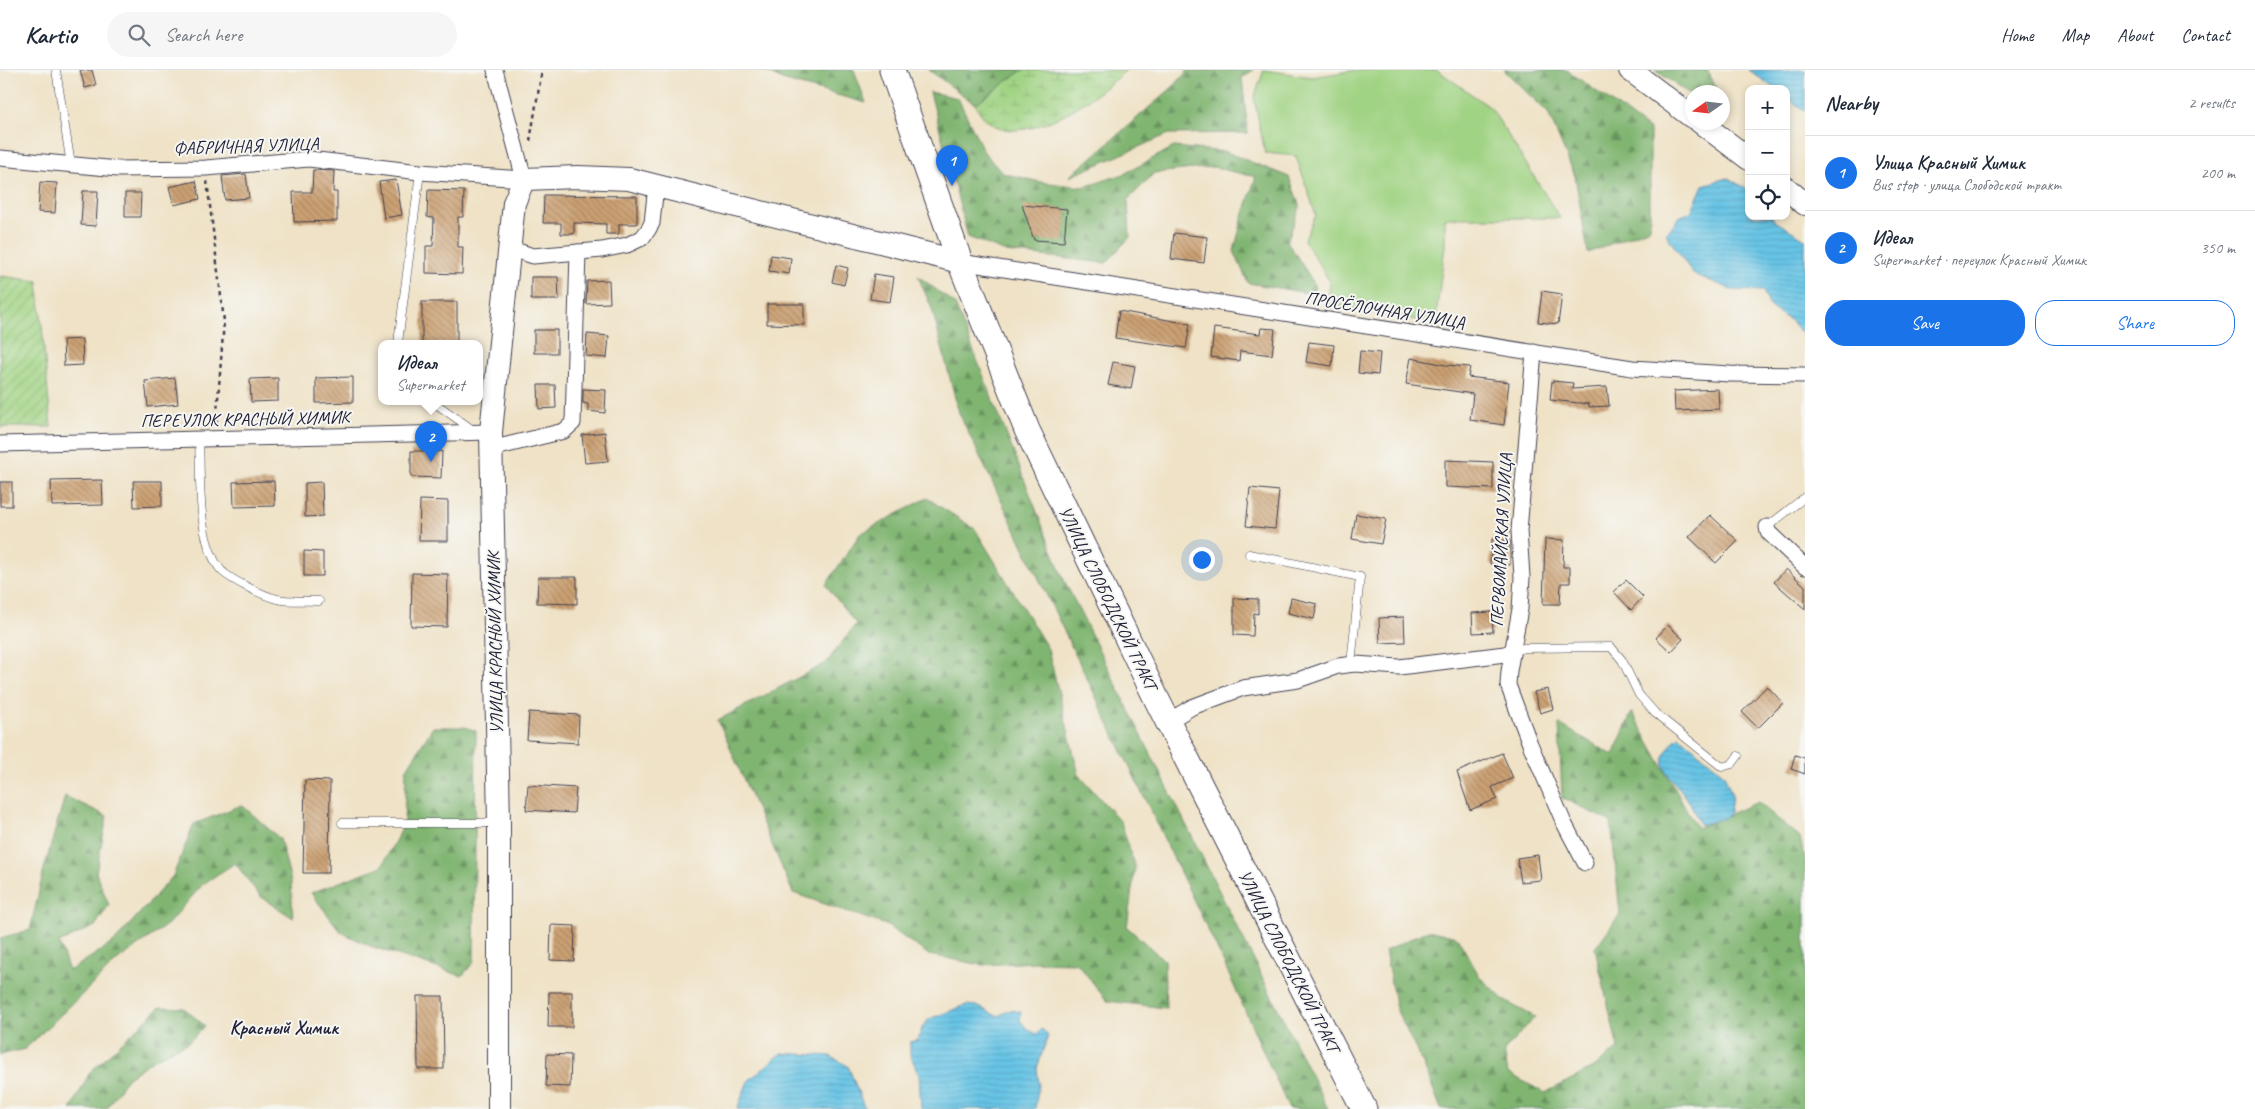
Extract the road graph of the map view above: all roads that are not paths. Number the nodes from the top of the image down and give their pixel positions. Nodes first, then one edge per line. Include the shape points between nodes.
1 (56, 70) edge
2 (495, 70) edge
3 (892, 70) edge
4 (1630, 70) edge
5 (1685, 112) edge
6 (1711, 130) edge
7 (1745, 156) edge
8 (0, 158) edge
9 (72, 165) junction
10 (420, 172) junction
11 (524, 179) junction
12 (656, 185) junction
13 (1790, 191) edge
14 (1805, 204) edge
15 (509, 248) junction
16 (578, 252) junction
17 (960, 262) junction
18 (398, 340) edge
19 (1534, 352) junction
20 (1805, 375) edge
21 (438, 405) edge
22 (486, 438) junction
23 (207, 439) junction
24 (0, 444) edge
25 (1805, 497) edge
26 (1767, 527) joint
27 (1249, 554) dead end
28 (1805, 567) edge
29 (319, 601) dead end
30 (1512, 651) junction
31 (1351, 664) junction
32 (1168, 722) junction
33 (1738, 756) dead end
34 (342, 822) dead end
35 (499, 824) junction
36 (1585, 863) dead end
37 (499, 1109) edge
38 (1364, 1109) edge

1 - 9 lane
2 - 11 street
3 - 17 main road, УЛИЦА СЛОБОДСКОЙ ТРАКТ
4 - 5 street
6 - 7 street
8 - 9 street, ФАБРИЧНАЯ УЛИЦА
9 - 10 street, ФАБРИЧНАЯ УЛИЦА via 118,169 206,168 309,160
10 - 11 street, ФАБРИЧНАЯ УЛИЦА
10 - 18 lane
11 - 12 street via 629,179
11 - 15 street, УЛИЦА КРАСНЫЙ ХИМИК via 514,204
12 - 16 street via 652,223 642,238 627,245
12 - 17 street
13 - 14 street
15 - 16 street via 532,256
15 - 22 street, УЛИЦА КРАСНЫЙ ХИМИК
16 - 22 street, ПЕРЕУЛОК КРАСНЫЙ ХИМИК via 572,426 564,430
17 - 19 street, ПРОСЁЛОЧНАЯ УЛИЦА
17 - 32 main road, УЛИЦА СЛОБОДСКОЙ ТРАКТ via 1027,430
19 - 20 street, ПРОСЁЛОЧНАЯ УЛИЦА via 1632,368
19 - 30 street, ПЕРВОМАЙСКАЯ УЛИЦА via 1519,531 1520,609
21 - 22 lane
22 - 23 street, ПЕРЕУЛОК КРАСНЫЙ ХИМИК
22 - 35 street, УЛИЦА КРАСНЫЙ ХИМИК
23 - 24 street, ПЕРЕУЛОК КРАСНЫЙ ХИМИК
23 - 29 lane via 202,504 207,541 221,570 278,599
25 - 26 lane
26 - 28 street via 1768,532
27 - 31 lane via 1360,577
30 - 31 street via 1399,667
30 - 33 lane via 1524,648 1611,647 1622,660 1639,695 1655,713 1722,766 1732,764
30 - 36 street, ПЕРВОМАЙСКАЯ УЛИЦА via 1508,671 1511,695 1564,823
31 - 32 street via 1298,680 1243,688 1192,707
32 - 38 main road, УЛИЦА СЛОБОДСКОЙ ТРАКТ
34 - 35 lane
35 - 37 street, УЛИЦА КРАСНЫЙ ХИМИК

